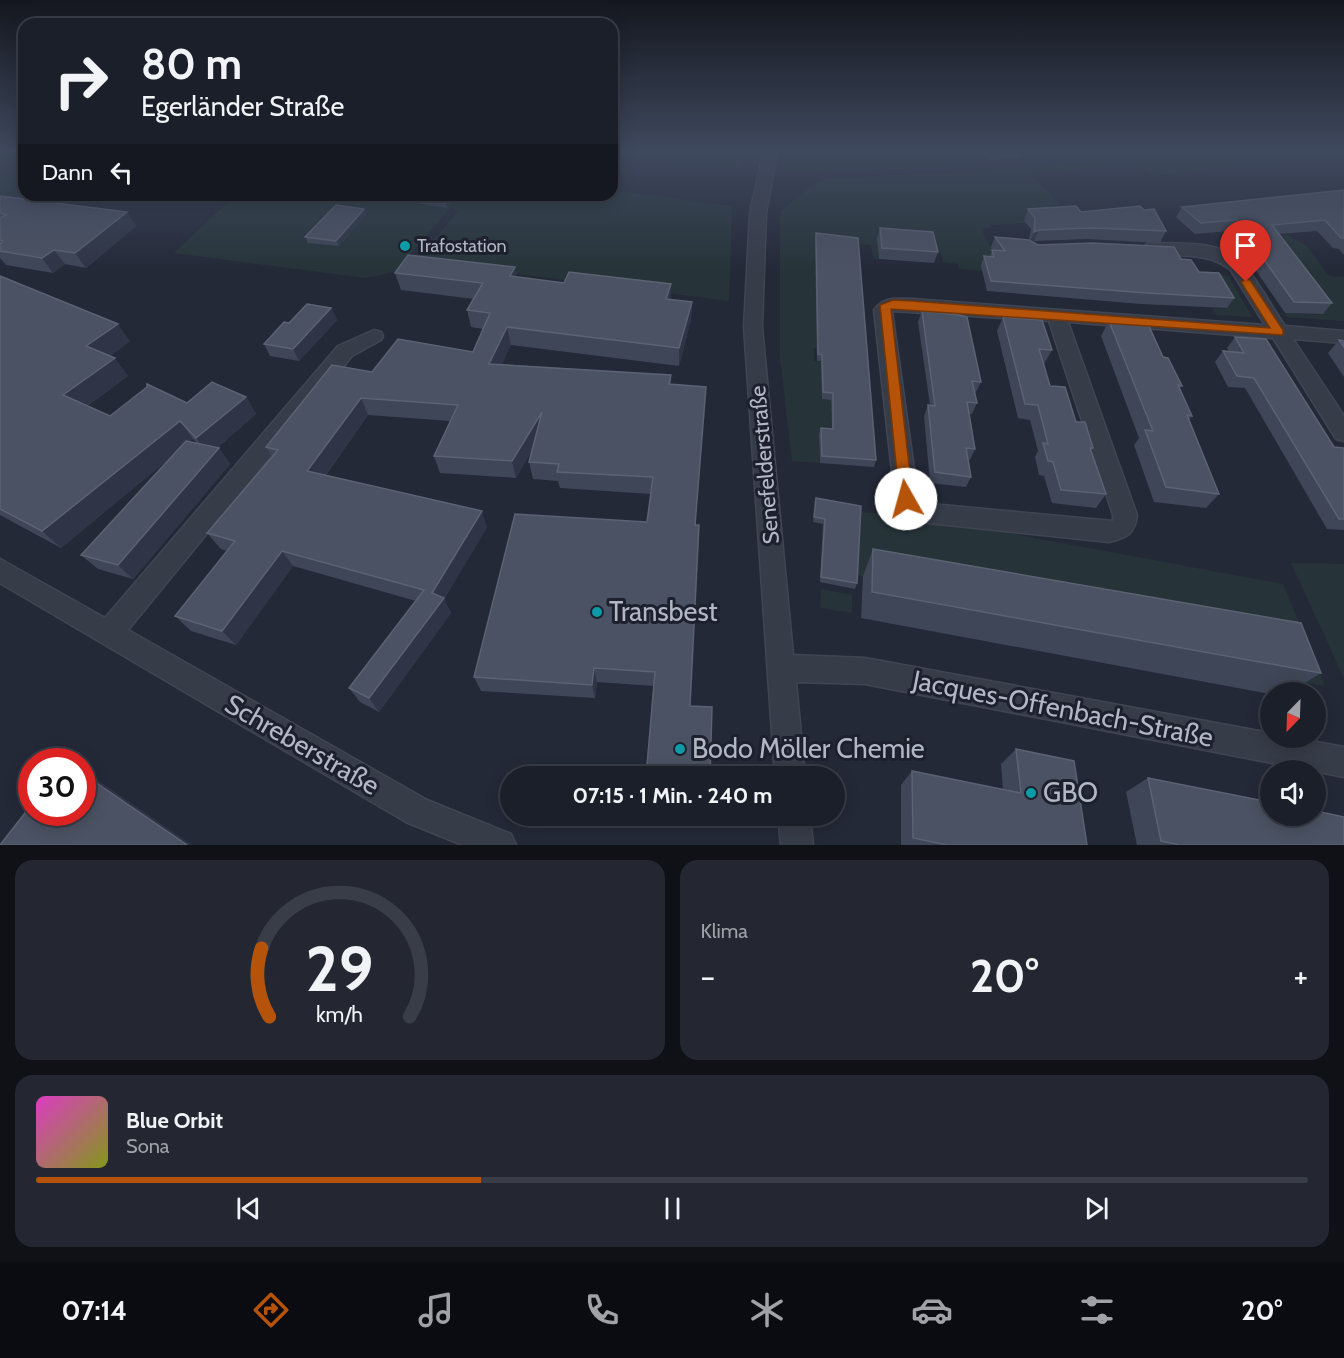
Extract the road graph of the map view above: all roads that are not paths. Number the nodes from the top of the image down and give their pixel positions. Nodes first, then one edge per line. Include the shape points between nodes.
1 (762, 192) edge
2 (1130, 247) edge
3 (1056, 315) junction
4 (1279, 332) junction
5 (374, 336) dead end
6 (1344, 337) edge
7 (1344, 433) edge
8 (0, 570) edge
9 (109, 633) junction
10 (780, 668) junction
11 (1344, 762) edge
12 (789, 766) edge
13 (795, 826) edge
14 (500, 845) edge
15 (797, 845) edge

1 - 10 street, Senefelderstraße via 753,327
2 - 4 street via 1213,252 1226,257
3 - 3 street via 1125,515 1124,525 1108,532 929,513 910,505 906,499 883,310 888,305
3 - 4 street
4 - 6 street
4 - 7 street
5 - 9 street via 345,351
8 - 9 street, Schreberstraße
9 - 14 street, Schreberstraße via 397,800
10 - 11 street, Jacques-Offenbach-Straße via 865,671
10 - 12 street, Senefelderstraße
13 - 15 street

